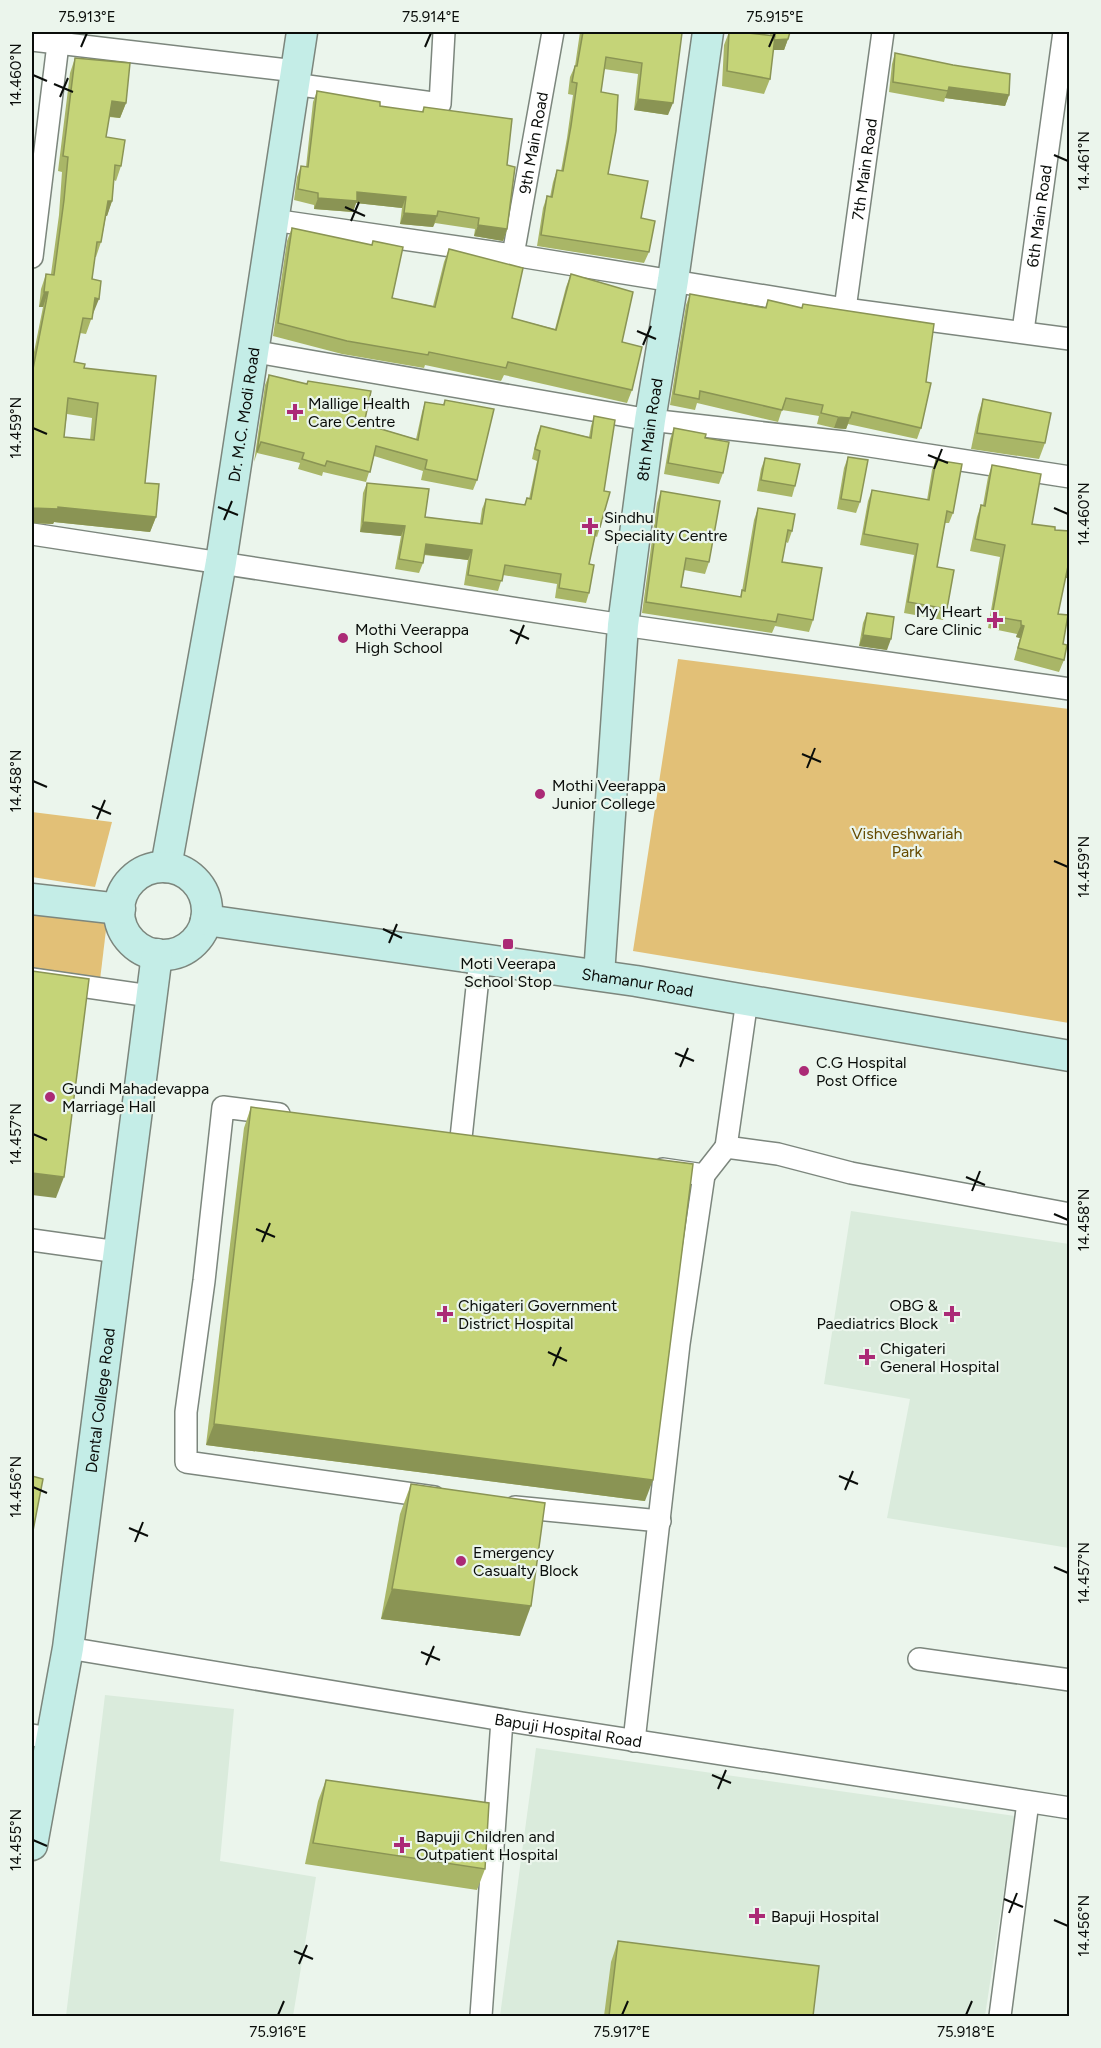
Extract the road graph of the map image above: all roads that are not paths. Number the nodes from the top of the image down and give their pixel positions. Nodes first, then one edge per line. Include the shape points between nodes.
1 (302, 32) edge
2 (444, 32) edge
3 (553, 32) edge
4 (708, 32) edge
5 (883, 32) edge
6 (1064, 32) edge
7 (60, 38) edge
8 (32, 39) edge
9 (294, 78) junction
10 (273, 220) junction
11 (513, 255) junction
12 (32, 257) edge
13 (673, 280) junction
14 (845, 309) junction
15 (1023, 332) junction
16 (1070, 339) edge
17 (251, 351) junction
18 (650, 420) junction
19 (1070, 477) edge
20 (32, 534) edge
21 (221, 562) junction
22 (623, 625) junction
23 (1070, 689) edge
24 (166, 867) junction
25 (32, 899) edge
26 (120, 909) junction
27 (206, 920) junction
28 (157, 954) junction
29 (480, 959) junction
30 (599, 975) junction
31 (32, 979) edge
32 (150, 996) junction
33 (747, 1000) junction
34 (1070, 1056) edge
35 (299, 1117) edge
36 (484, 1142) edge
37 (726, 1147) junction
38 (640, 1165) edge
39 (704, 1175) junction
40 (1070, 1214) edge
41 (32, 1240) edge
42 (118, 1252) junction
43 (452, 1499) edge
44 (495, 1504) edge
45 (660, 1521) junction
46 (69, 1648) junction
47 (919, 1659) dead end
48 (1070, 1680) edge
49 (502, 1720) junction
50 (41, 1737) edge
51 (634, 1741) junction
52 (1028, 1802) junction
53 (1070, 1808) edge
54 (32, 1845) edge
55 (481, 2016) edge
56 (1000, 2016) edge

1 - 9 street, Dr. M.C. Modi Road
2 - 9 street via 440,104
3 - 11 street, 9th Main Road
4 - 13 street, 8th Main Road
5 - 14 street, 7th Main Road
6 - 15 street, 6th Main Road
7 - 8 street
7 - 9 street
7 - 12 street
9 - 10 street, Dr. M.C. Modi Road
10 - 11 street
10 - 17 street, Dr. M.C. Modi Road
11 - 13 street
13 - 14 street
13 - 18 street, 8th Main Road
14 - 15 street
15 - 16 street
17 - 18 street
17 - 21 street, Dr. M.C. Modi Road
18 - 19 street via 844,442
18 - 22 street, 8th Main Road
20 - 21 street
21 - 22 street
21 - 24 street, Dr. M.C. Modi Road
22 - 23 street
22 - 30 street, 8th Main Road
24 - 26 street via 135,877 122,896
24 - 27 street via 196,882 207,904
25 - 26 street
26 - 28 street via 123,928 130,939
27 - 28 street via 187,948
27 - 29 street, Shamanur Road
28 - 32 street, Dental College Road
29 - 30 street, Shamanur Road
29 - 36 street via 452,1137
30 - 33 street, Shamanur Road
31 - 32 street
32 - 42 street, Dental College Road
33 - 34 street, Shamanur Road
33 - 37 street
35 - 43 street via 223,1107 186,1412 186,1462
37 - 39 street
37 - 40 street via 778,1154 851,1173
38 - 39 street
39 - 45 street
41 - 42 street
42 - 46 street, Dental College Road
44 - 45 street
45 - 51 street
46 - 49 street, Bapuji Hospital Road
46 - 50 street, Dental College Road
47 - 48 street
49 - 51 street, Bapuji Hospital Road
49 - 55 street
50 - 54 street, Dental College Road
51 - 52 street, Bapuji Hospital Road
52 - 53 street, Bapuji Hospital Road
52 - 56 street

